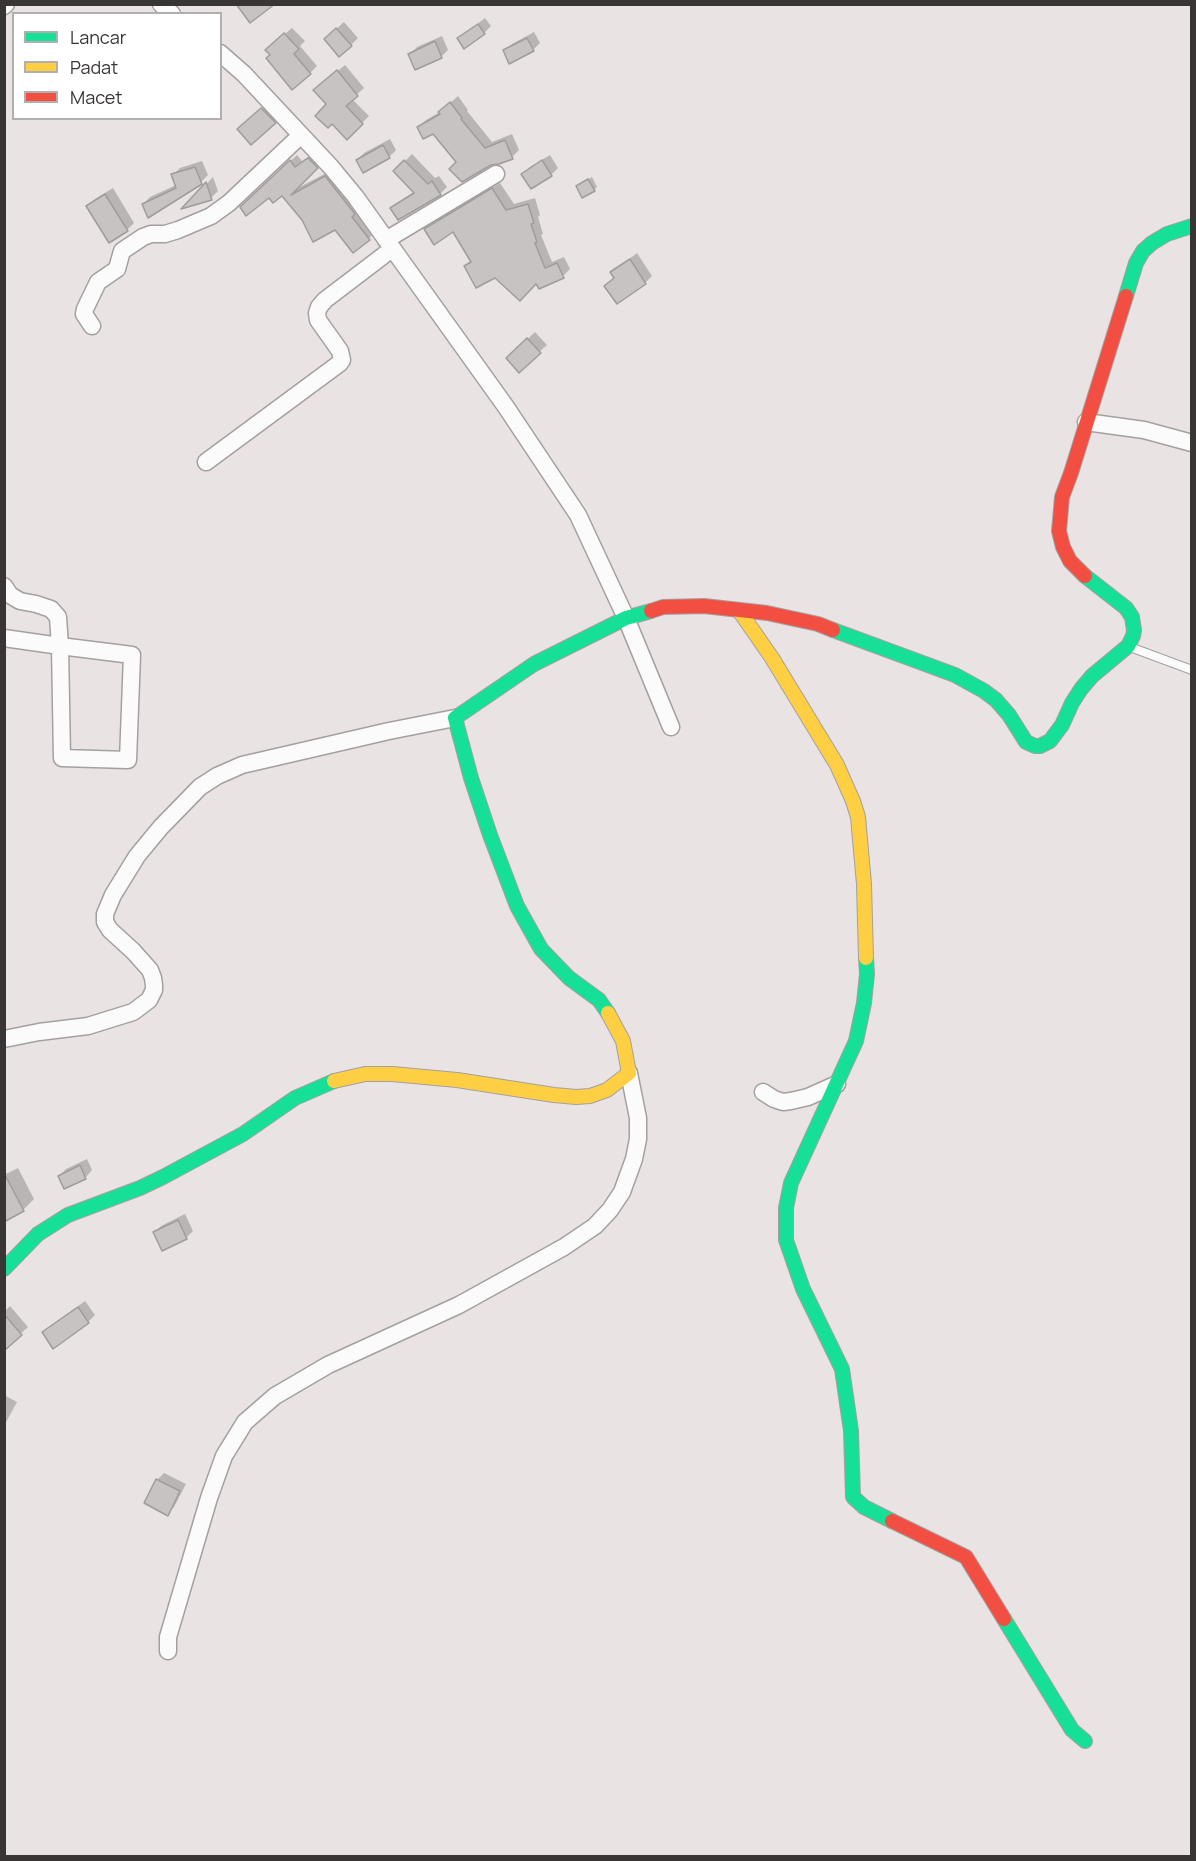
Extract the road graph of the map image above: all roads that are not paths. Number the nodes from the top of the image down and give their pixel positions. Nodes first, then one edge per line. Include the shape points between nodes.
1 (222, 55) edge
2 (300, 136) junction
3 (496, 174) dead end
4 (1191, 226) edge
5 (389, 244) junction
6 (92, 326) dead end
7 (1086, 422) junction
8 (1191, 443) edge
9 (206, 462) dead end
10 (4, 586) edge
11 (740, 612) junction
12 (626, 618) junction
13 (4, 638) edge
14 (60, 646) junction
15 (1128, 646) junction
16 (1191, 670) edge
17 (455, 718) junction
18 (671, 727) dead end
19 (4, 1039) edge
20 (629, 1073) junction
21 (837, 1084) junction
22 (763, 1092) dead end
23 (4, 1269) edge
24 (168, 1651) dead end
25 (1085, 1741) dead end

1 - 2 street
2 - 5 street via 355,196
2 - 6 street via 211,216 178,230 143,237 122,251 117,269 98,282 85,309
3 - 5 street
4 - 7 street via 1152,243 1136,263
5 - 9 street via 325,300 317,313 340,351 340,363
5 - 12 street via 578,515
7 - 8 street via 1144,430
7 - 15 street via 1062,497 1059,531 1070,561 1130,612 1134,630
10 - 14 street via 20,601 51,609 58,617
11 - 12 street via 704,606 663,607
11 - 15 street via 767,613 818,624 955,675 996,700 1026,742 1035,746 1050,741 1086,682
11 - 21 street via 837,765 858,817 867,974 856,1041
12 - 17 street via 534,664
12 - 18 street
13 - 14 street
14 - 14 street via 132,655 128,760 62,758
15 - 16 lane
17 - 19 street via 242,765 200,787 138,856 105,914 110,930 150,970 154,990 149,1000 133,1012 88,1026
17 - 20 street via 471,778 517,906 541,949 569,978 599,1000 610,1015 623,1041
20 - 23 street via 607,1090 576,1097 392,1074 365,1074 327,1083 164,1177 68,1215 38,1234
20 - 24 street via 638,1118 634,1159 622,1192 594,1226 459,1305 328,1365 275,1396 245,1422 224,1456 209,1498 168,1637
21 - 22 street via 791,1101 774,1099
21 - 25 street via 792,1183 786,1208 786,1240 803,1289 842,1369 851,1431 853,1497 864,1507 966,1557 1072,1730

